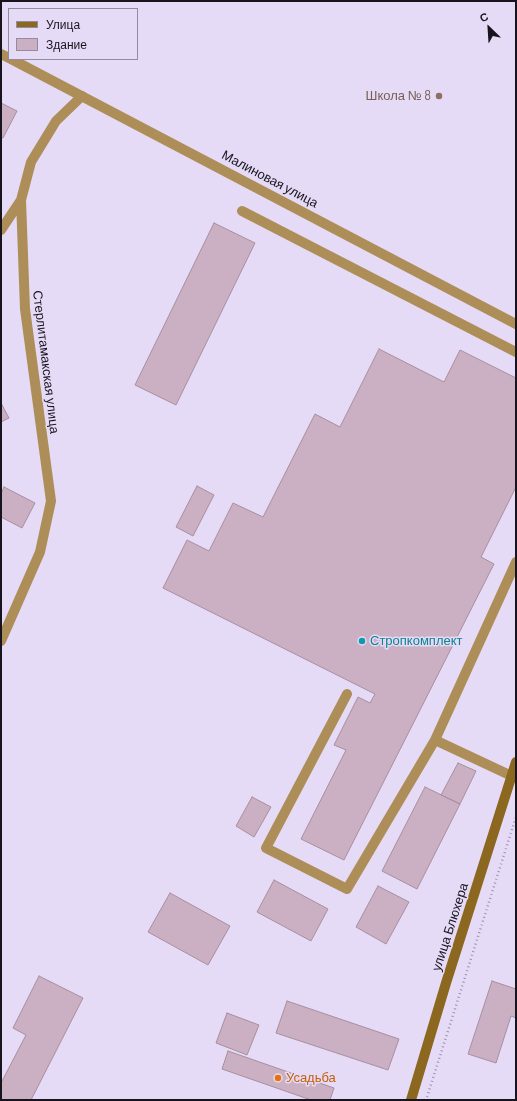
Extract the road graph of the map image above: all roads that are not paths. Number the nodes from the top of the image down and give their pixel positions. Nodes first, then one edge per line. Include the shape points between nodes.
1 (12, 60) edge
2 (82, 96) junction
3 (21, 200) junction
4 (242, 211) dead end
5 (1, 230) edge
6 (516, 324) edge
7 (516, 352) edge
8 (516, 562) edge
9 (2, 639) edge
10 (347, 694) dead end
11 (435, 740) junction
12 (516, 762) edge
13 (514, 777) edge
14 (411, 1100) edge

1 - 2 street, Малиновая улица
2 - 3 street, Стерлитамакская улица via 56,121 30,162
2 - 6 street, Малиновая улица
3 - 5 street
3 - 9 street, Стерлитамакская улица via 25,309 51,501 40,552
4 - 7 street
8 - 11 street
10 - 11 street via 266,848 347,889
11 - 13 street
12 - 13 main road, улица Блюхера
13 - 14 main road, улица Блюхера via 446,983

